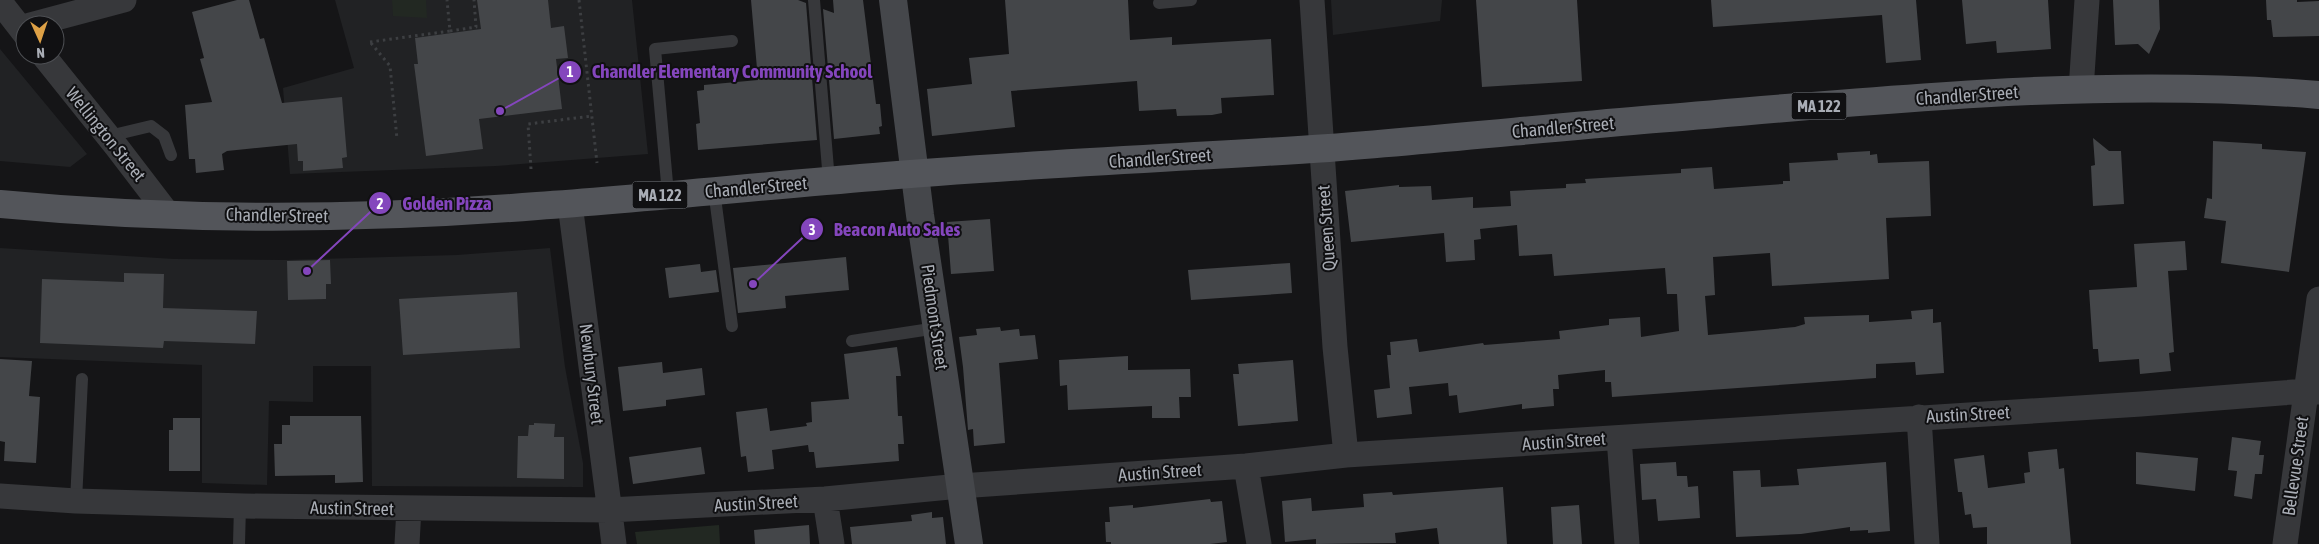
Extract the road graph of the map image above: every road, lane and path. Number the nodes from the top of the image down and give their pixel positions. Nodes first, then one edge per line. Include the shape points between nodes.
1 (124, 0) edge
2 (447, 0) edge
3 (474, 0) edge
4 (579, 0) edge
5 (814, 0) edge
6 (893, 0) edge
7 (1191, 0) edge
8 (1312, 0) edge
9 (2087, 0) edge
10 (0, 2) edge
11 (1159, 3) dead end
12 (65, 17) edge
13 (15, 18) edge
14 (450, 31) junction
15 (732, 41) dead end
16 (51, 65) edge
17 (2081, 90) junction
18 (2319, 95) edge
19 (592, 116) junction
20 (109, 136) junction
21 (397, 139) dead end
22 (1320, 148) junction
23 (171, 155) dead end
24 (597, 163) dead end
25 (531, 169) dead end
26 (916, 174) junction
27 (829, 181) junction
28 (714, 190) junction
29 (668, 194) junction
30 (0, 204) edge
31 (570, 204) junction
32 (168, 214) junction
33 (2319, 299) edge
34 (732, 326) dead end
35 (937, 328) junction
36 (852, 341) dead end
37 (2315, 348) edge
38 (82, 380) dead end
39 (2312, 391) edge
40 (1919, 417) junction
41 (1619, 438) junction
42 (1346, 455) junction
43 (1246, 466) junction
44 (960, 486) junction
45 (0, 496) edge
46 (825, 500) junction
47 (76, 501) junction
48 (240, 506) junction
49 (409, 508) junction
50 (609, 510) junction
51 (238, 544) edge
52 (407, 544) edge
53 (614, 544) edge
54 (832, 544) edge
55 (969, 544) edge
56 (1259, 544) edge
57 (1627, 544) edge
58 (1927, 544) edge
59 (2285, 544) edge

1 - 12 street
2 - 14 path
3 - 14 path via 476,27
4 - 19 path
5 - 27 lane
6 - 26 street, Piedmont Street
7 - 11 lane
8 - 22 street, Queen Street
9 - 17 street
10 - 13 street
14 - 21 path via 370,42 390,66
15 - 29 lane via 655,49
16 - 20 street, Wellington Street
17 - 18 main road, Chandler Street / MA 122 via 2164,88
17 - 22 main road, Chandler Street / MA 122 via 1869,102
19 - 24 path
19 - 25 path via 528,124
20 - 23 lane via 151,126 164,136
20 - 32 street, Wellington Street
22 - 26 main road, Chandler Street / MA 122
22 - 42 street, Queen Street
26 - 27 main road, Chandler Street / MA 122
26 - 35 street, Piedmont Street
27 - 28 main road, Chandler Street / MA 122
28 - 29 main road, Chandler Street / MA 122
28 - 34 lane
29 - 31 main road, Chandler Street / MA 122
30 - 32 main road, Chandler Street / MA 122
31 - 32 main road, Chandler Street / MA 122 via 314,217
31 - 50 street, Newbury Street
33 - 37 street, Bellevue Street
35 - 36 lane
35 - 44 street, Piedmont Street
37 - 39 street, Bellevue Street
38 - 47 lane
39 - 40 street, Austin Street
39 - 59 street, Bellevue Street
40 - 41 street, Austin Street
40 - 58 street
41 - 42 street, Austin Street
41 - 57 street
42 - 43 street, Austin Street
43 - 44 street, Austin Street
43 - 56 street
44 - 46 street, Austin Street
44 - 55 street, Piedmont Street
45 - 47 street, Austin Street
46 - 50 street, Austin Street
46 - 54 street
47 - 48 street, Austin Street
48 - 49 street, Austin Street
48 - 51 lane
49 - 50 street, Austin Street
49 - 52 street
50 - 53 street, Newbury Street

